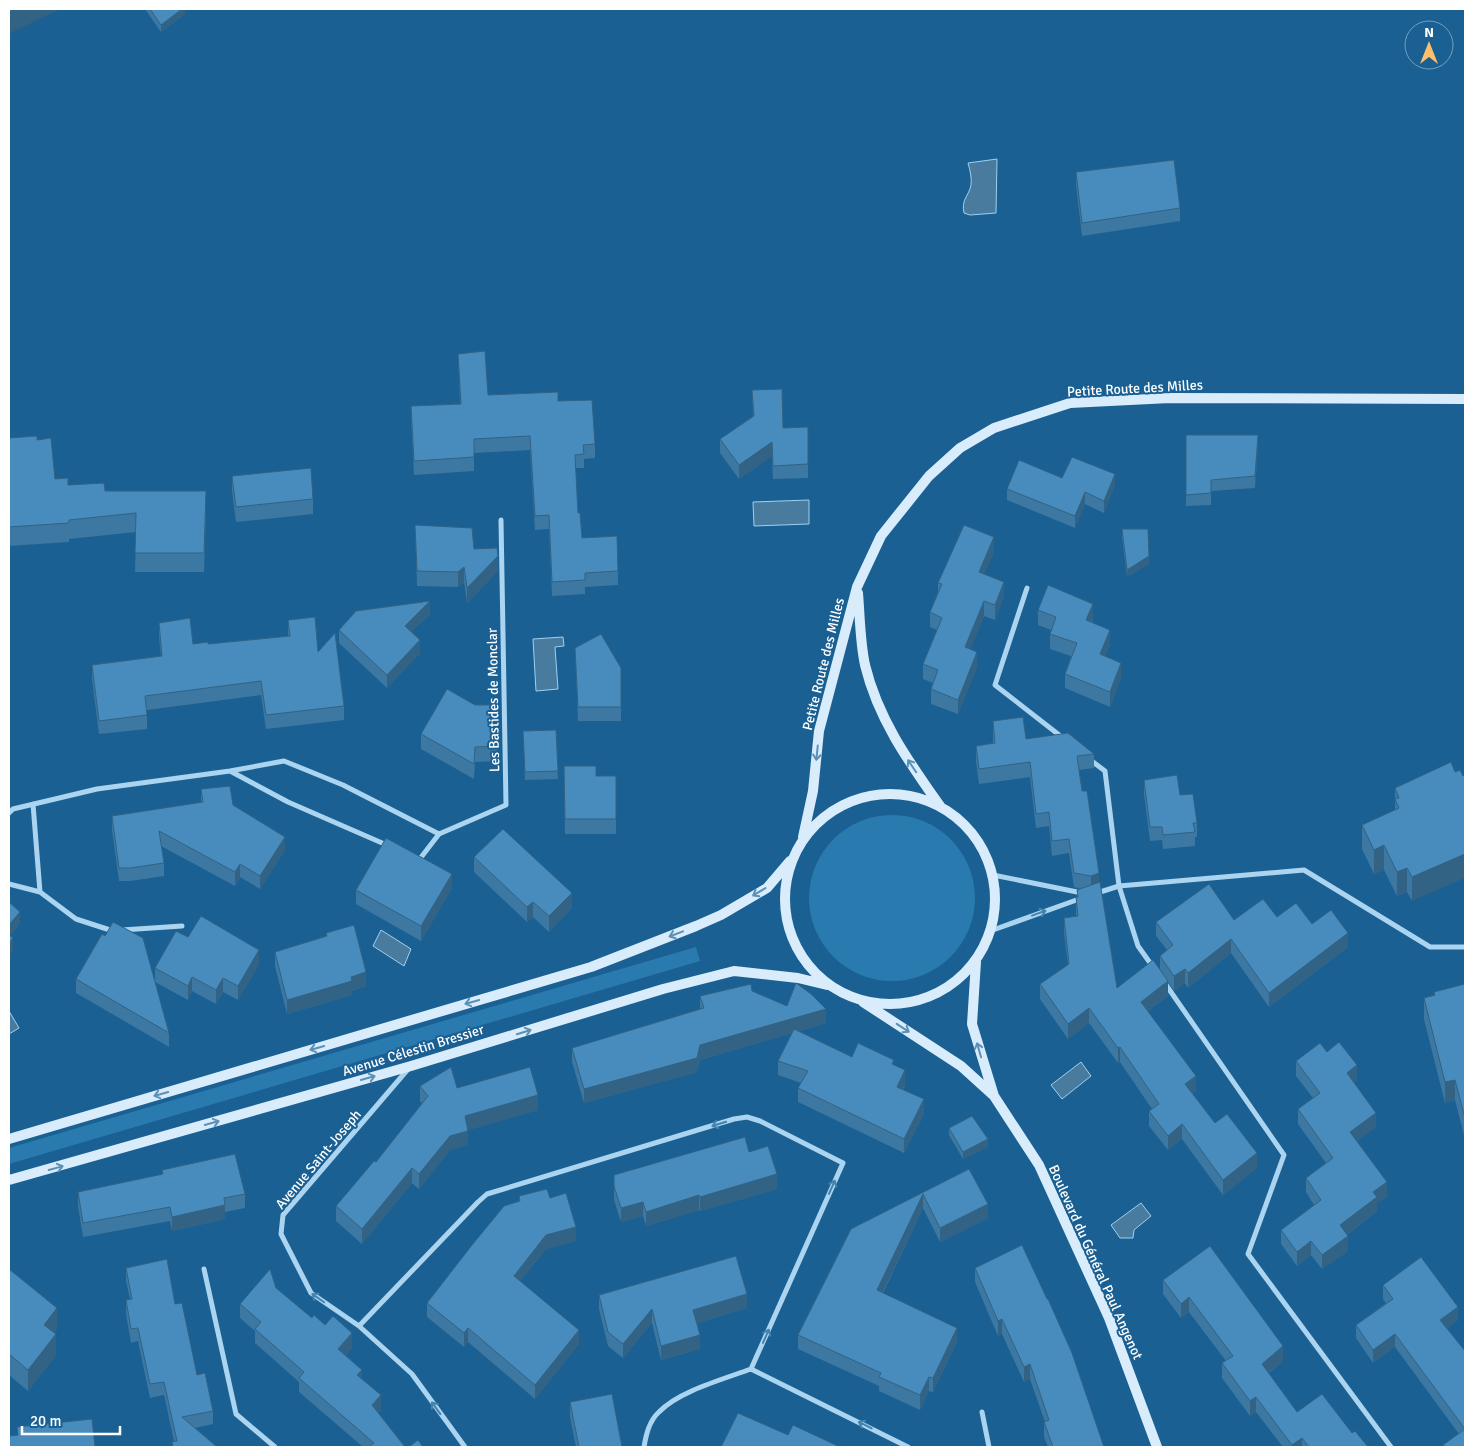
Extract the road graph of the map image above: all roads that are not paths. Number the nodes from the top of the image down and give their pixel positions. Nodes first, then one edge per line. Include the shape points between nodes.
1 (1465, 399) edge
2 (502, 520) dead end
3 (857, 587) junction
4 (1027, 588) dead end
5 (1066, 741) edge
6 (1082, 753) edge
7 (230, 771) junction
8 (34, 804) junction
9 (940, 806) junction
10 (9, 813) edge
11 (439, 834) junction
12 (804, 837) junction
13 (393, 848) edge
14 (410, 856) edge
15 (790, 861) junction
16 (993, 876) junction
17 (9, 884) edge
18 (1119, 886) junction
19 (40, 892) junction
20 (1091, 895) junction
21 (182, 926) dead end
22 (993, 930) junction
23 (1465, 947) edge
24 (976, 962) junction
25 (1155, 970) edge
26 (1161, 978) edge
27 (827, 985) junction
28 (862, 1002) junction
29 (411, 1066) junction
30 (994, 1096) junction
31 (9, 1139) edge
32 (9, 1180) edge
33 (204, 1269) dead end
34 (359, 1326) junction
35 (751, 1369) junction
36 (982, 1412) dead end
37 (274, 1447) edge
38 (464, 1447) edge
39 (644, 1447) edge
40 (908, 1447) edge
41 (989, 1447) edge
42 (1157, 1447) edge
43 (1391, 1447) edge

1 - 3 main road, Petite Route des Milles via 1170,398 1070,403 1018,419 994,428 960,448 929,476 881,536
2 - 11 street, Les Bastides de Monclar via 506,805
9 -> 3 main road, Petite Route des Milles via 905,756 882,715 865,665
3 -> 12 main road, Petite Route des Milles via 819,731
4 - 5 street via 995,685
6 - 18 street via 1105,771
7 - 8 street via 97,789
7 - 11 street via 284,761 343,785
7 - 13 street via 288,802
8 - 10 street
8 - 19 street
9 - 12 main road via 892,793 838,806
9 - 16 main road via 971,831
11 - 14 street, Les Bastides de Monclar via 419,860
12 - 15 main road
15 - 27 main road via 784,909 800,956
15 -> 31 main road, Avenue Célestin Bressier via 767,888 721,915 591,966
16 - 20 street
16 - 22 main road
17 - 19 street
18 - 20 street
18 - 23 street via 1304,870 1430,947
18 - 25 street via 1138,946
19 - 21 street via 76,918 114,931
22 -> 20 street
22 - 24 main road
24 - 28 main road via 946,989 898,1005
30 -> 24 main road, Boulevard du Général Paul Angenot via 972,1024
26 - 43 street via 1284,1155 1248,1254
27 - 28 main road
29 -> 27 main road, Avenue Célestin Bressier via 663,989 734,971 798,978
28 -> 30 main road, Boulevard du Général Paul Angenot via 961,1066
32 -> 29 main road, Avenue Célestin Bressier
34 -> 29 street, Avenue Saint-Joseph via 311,1293 281,1234 283,1215
30 - 42 main road, Boulevard du Général Paul Angenot via 1039,1165 1109,1318
33 - 37 street via 236,1414
35 -> 34 street via 843,1163 747,1117 487,1194
38 -> 34 street, Avenue Saint-Joseph via 412,1374
35 - 39 street via 678,1398 658,1412 648,1429
40 -> 35 street
36 - 41 street

